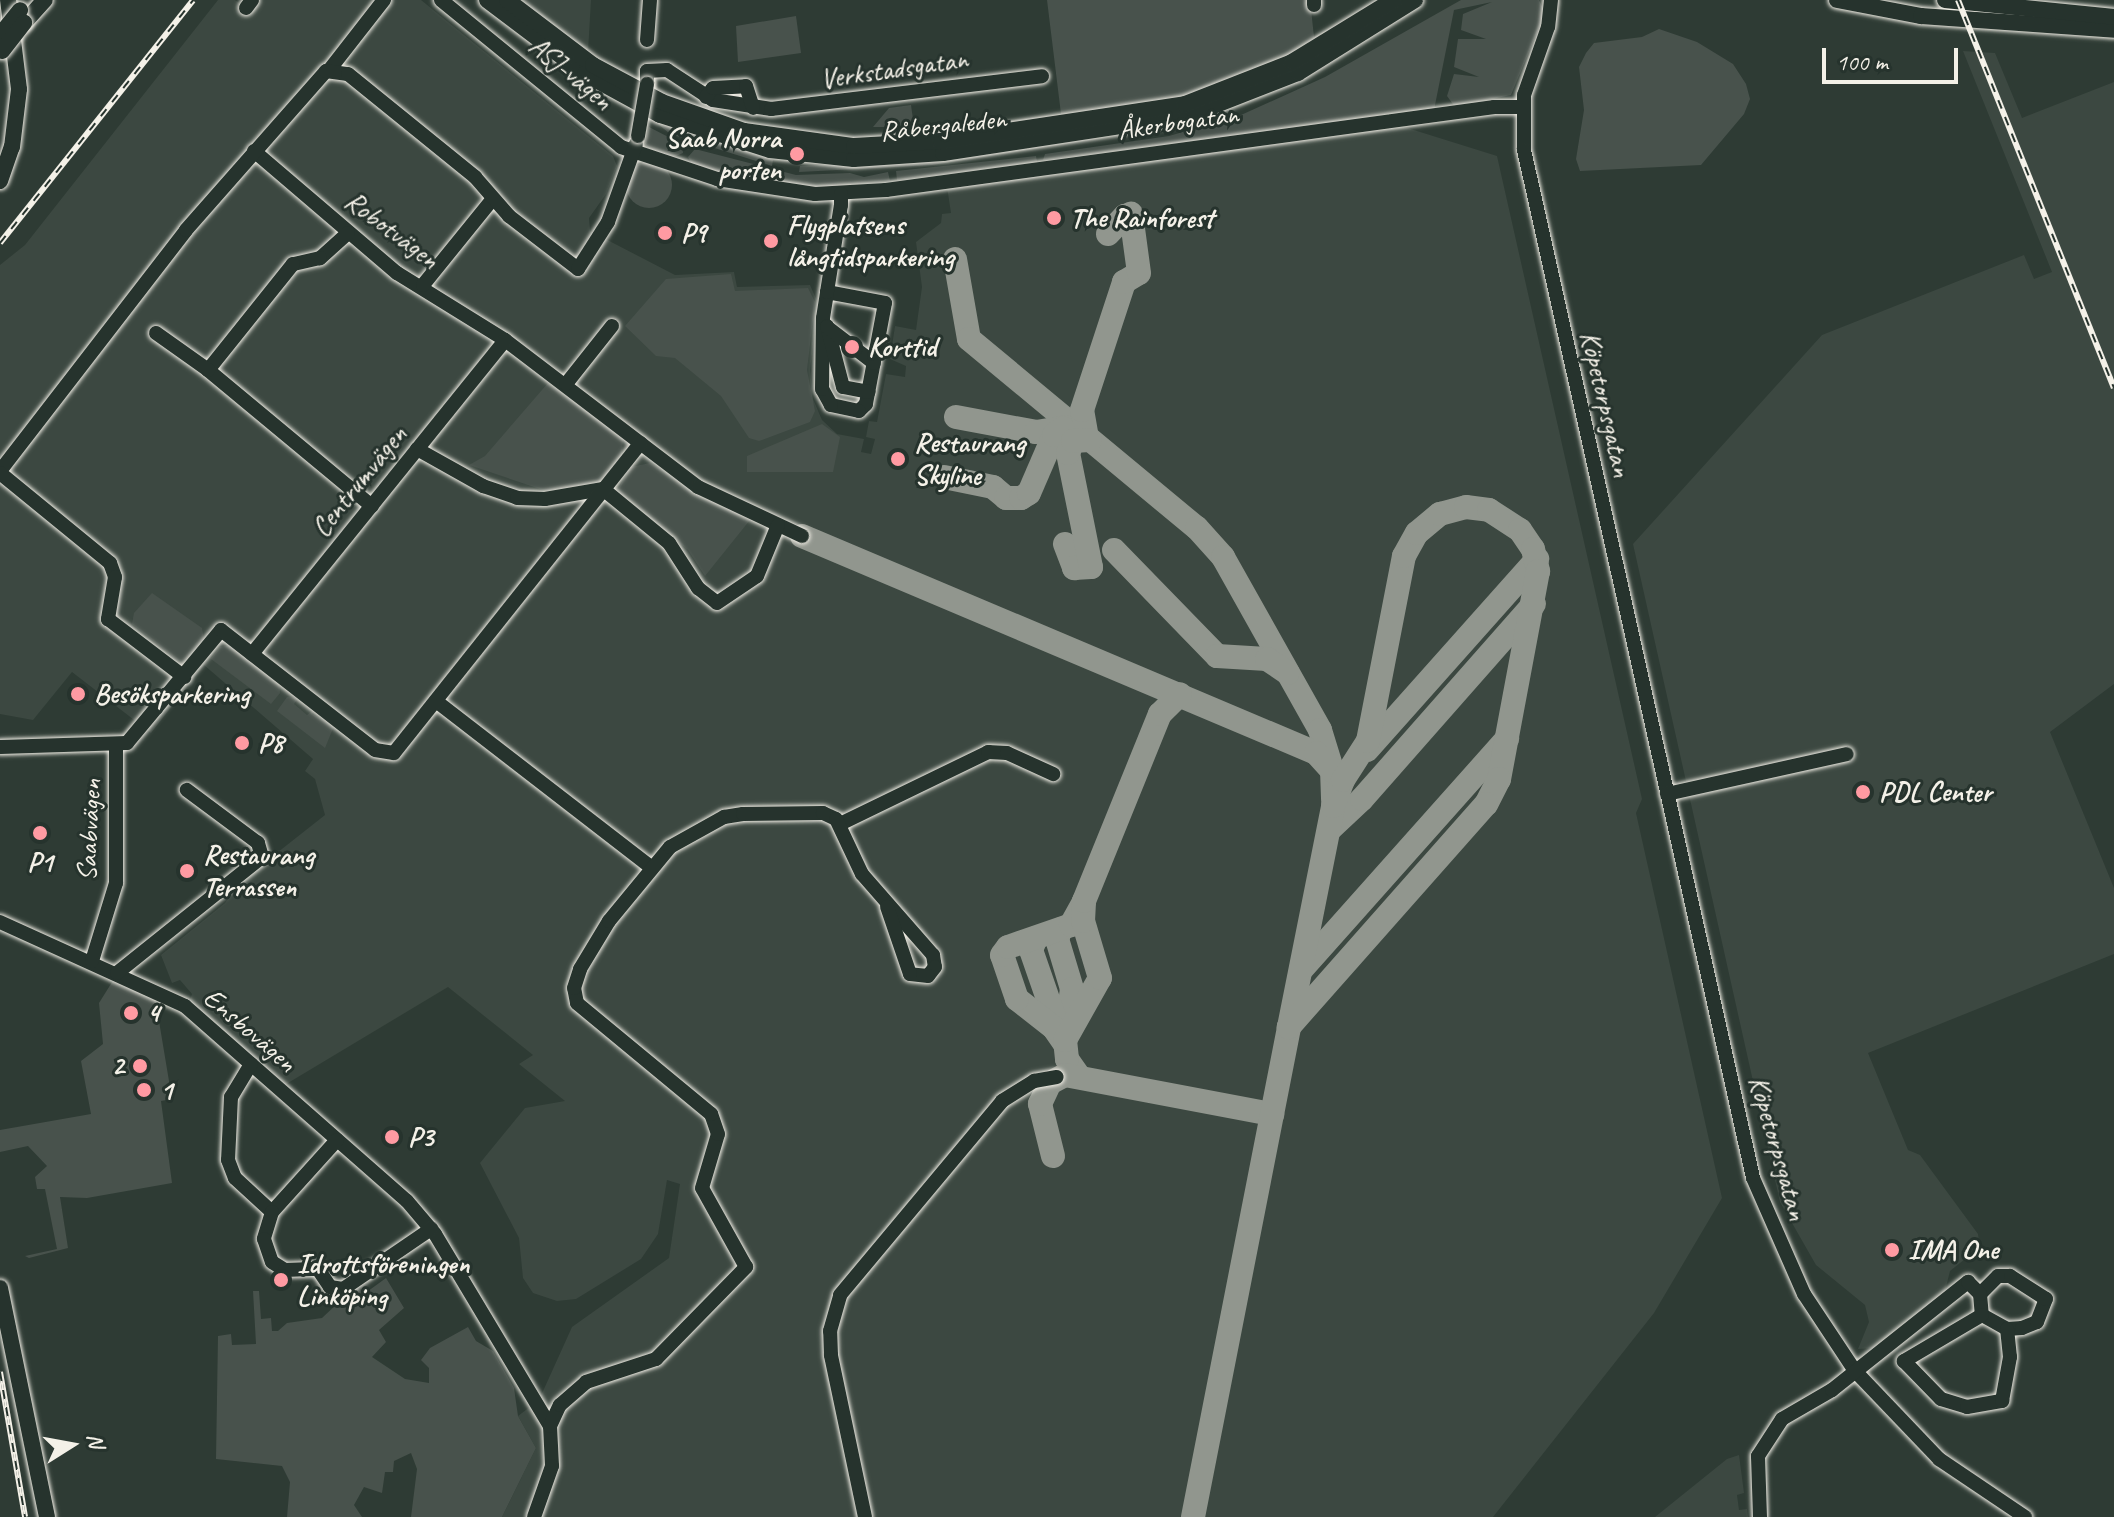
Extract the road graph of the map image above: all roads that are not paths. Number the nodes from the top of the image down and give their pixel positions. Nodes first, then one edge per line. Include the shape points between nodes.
1 (45, 0) edge
2 (384, 0) edge
3 (441, 0) edge
4 (487, 0) edge
5 (507, 0) edge
6 (650, 0) edge
7 (1393, 0) edge
8 (1415, 0) edge
9 (1551, 0) edge
10 (1563, 0) edge
11 (1837, 0) edge
12 (1945, 0) edge
13 (20, 8) edge
14 (2114, 17) edge
15 (1548, 27) junction
16 (2114, 30) edge
17 (647, 40) dead end
18 (0, 44) edge
19 (330, 69) junction
20 (1042, 76) dead end
21 (706, 97) junction
22 (1522, 107) junction
23 (753, 108) junction
24 (254, 151) junction
25 (633, 151) junction
26 (0, 181) edge
27 (841, 194) junction
28 (491, 201) junction
29 (348, 233) junction
30 (423, 285) junction
31 (827, 292) junction
32 (825, 323) junction
33 (612, 326) dead end
34 (156, 333) dead end
35 (505, 340) junction
36 (874, 363) junction
37 (208, 370) junction
38 (566, 384) junction
39 (869, 392) junction
40 (641, 443) junction
41 (417, 449) junction
42 (0, 472) edge
43 (603, 489) junction
44 (372, 506) junction
45 (778, 525) junction
46 (802, 536) dead end
47 (252, 654) junction
48 (184, 677) junction
49 (436, 701) junction
50 (116, 746) junction
51 (0, 747) edge
52 (1847, 754) dead end
53 (1053, 774) dead end
54 (187, 790) dead end
55 (1667, 794) junction
56 (840, 824) junction
57 (651, 867) junction
58 (887, 907) junction
59 (0, 922) edge
60 (92, 961) junction
61 (117, 973) junction
62 (251, 1064) junction
63 (1057, 1077) dead end
64 (337, 1140) junction
65 (272, 1212) junction
66 (431, 1229) junction
67 (0, 1288) edge
68 (1980, 1294) junction
69 (1982, 1315) junction
70 (2007, 1329) junction
71 (1855, 1371) junction
72 (550, 1426) junction
73 (47, 1517) edge
74 (534, 1517) edge
75 (865, 1517) edge
76 (1760, 1517) edge
77 (2025, 1517) edge

1 - 13 main road
2 - 19 street
3 - 25 street, ASJ-vägen via 615,143
4 - 8 main road, Råbergaleden via 585,74 660,115 770,150 854,159 958,151 1188,116 1298,73
5 - 7 main road, Råbergaleden via 593,65 692,115 773,137 854,146 941,141 1185,104 1282,67
6 - 17 street
9 - 15 street, Köpetorpsgatan
10 - 15 street, Köpetorpsgatan
11 - 16 main road via 1921,16
12 - 14 main road
13 - 18 main road, bridge
13 - 26 main road via 19,100
15 - 22 street, Köpetorpsgatan
19 - 24 street
19 - 28 street via 348,74 433,142 475,177
20 - 23 street, Verkstadsgatan via 804,108
21 - 23 street, Verkstadsgatan
21 - 23 street via 713,88 746,86
21 - 25 street, Verkstadsgatan, bridge via 667,70 647,71
22 - 27 street, Åkerbogatan via 1481,108
22 - 55 street, Köpetorpsgatan via 1531,190
24 - 29 street, Robotvägen
24 - 42 street via 186,230
25 - 27 street, Åkerbogatan via 741,185
25 - 28 street via 608,222 578,269
27 - 31 street
28 - 30 street
29 - 30 street, Robotvägen via 397,273
29 - 37 street via 320,258 293,264
30 - 35 street, Robotvägen
31 - 32 street
31 - 36 street via 885,303
32 - 36 street
32 - 39 street via 843,387
32 - 39 street via 821,380 827,401 859,411
33 - 38 street
34 - 37 street
35 - 38 street, Robotvägen
35 - 41 street, Centrumvägen
36 - 39 street
37 - 44 street
38 - 40 street, Robotvägen
40 - 43 street
40 - 45 street, Robotvägen via 698,487
41 - 43 street via 483,486 517,498
41 - 44 street, Centrumvägen
42 - 48 street via 110,563 115,577 108,619
43 - 45 street via 669,543 698,588 717,603 757,576
43 - 49 street
44 - 47 street, Centrumvägen
45 - 46 street, Robotvägen
47 - 48 street via 221,630
47 - 49 street via 382,754 398,750
48 - 50 street via 144,728
49 - 57 street
50 - 51 street
50 - 60 street, Saabvägen via 116,883
52 - 55 street
53 - 56 street via 1007,753 988,752
54 - 61 street via 258,843 262,857
55 - 71 street, Köpetorpsgatan via 1757,1190 1804,1294
56 - 57 street via 823,813 724,817 670,847
56 - 58 street via 853,857
57 - 72 street via 580,969 575,996 587,1016 711,1114 718,1134 702,1188 746,1267 656,1359 586,1382 560,1405
58 - 58 street via 933,955 935,967 928,976 910,974
59 - 60 street, Ensbovägen
60 - 61 street, Ensbovägen
61 - 62 street, Ensbovägen via 185,1006
62 - 64 street, Ensbovägen
62 - 65 street via 234,1086 227,1122 228,1160 243,1185
63 - 75 street via 1034,1081 1002,1101 840,1295 830,1331 831,1355
64 - 65 street
64 - 66 street, Ensbovägen
65 - 66 street via 264,1228 267,1256 285,1270 322,1272 338,1290 387,1263
66 - 72 street, Ensbovägen
67 - 73 main road
68 - 69 street
68 - 70 street via 1998,1276 2010,1276 2046,1299 2037,1322
68 - 71 street via 1968,1282
69 - 70 street
69 - 70 street via 1904,1361 1941,1399 1967,1407 2002,1401 2010,1357
71 - 76 street via 1790,1412 1767,1437 1756,1468
71 - 77 street, Köpetorpsgatan via 1939,1459
72 - 74 street via 552,1466

